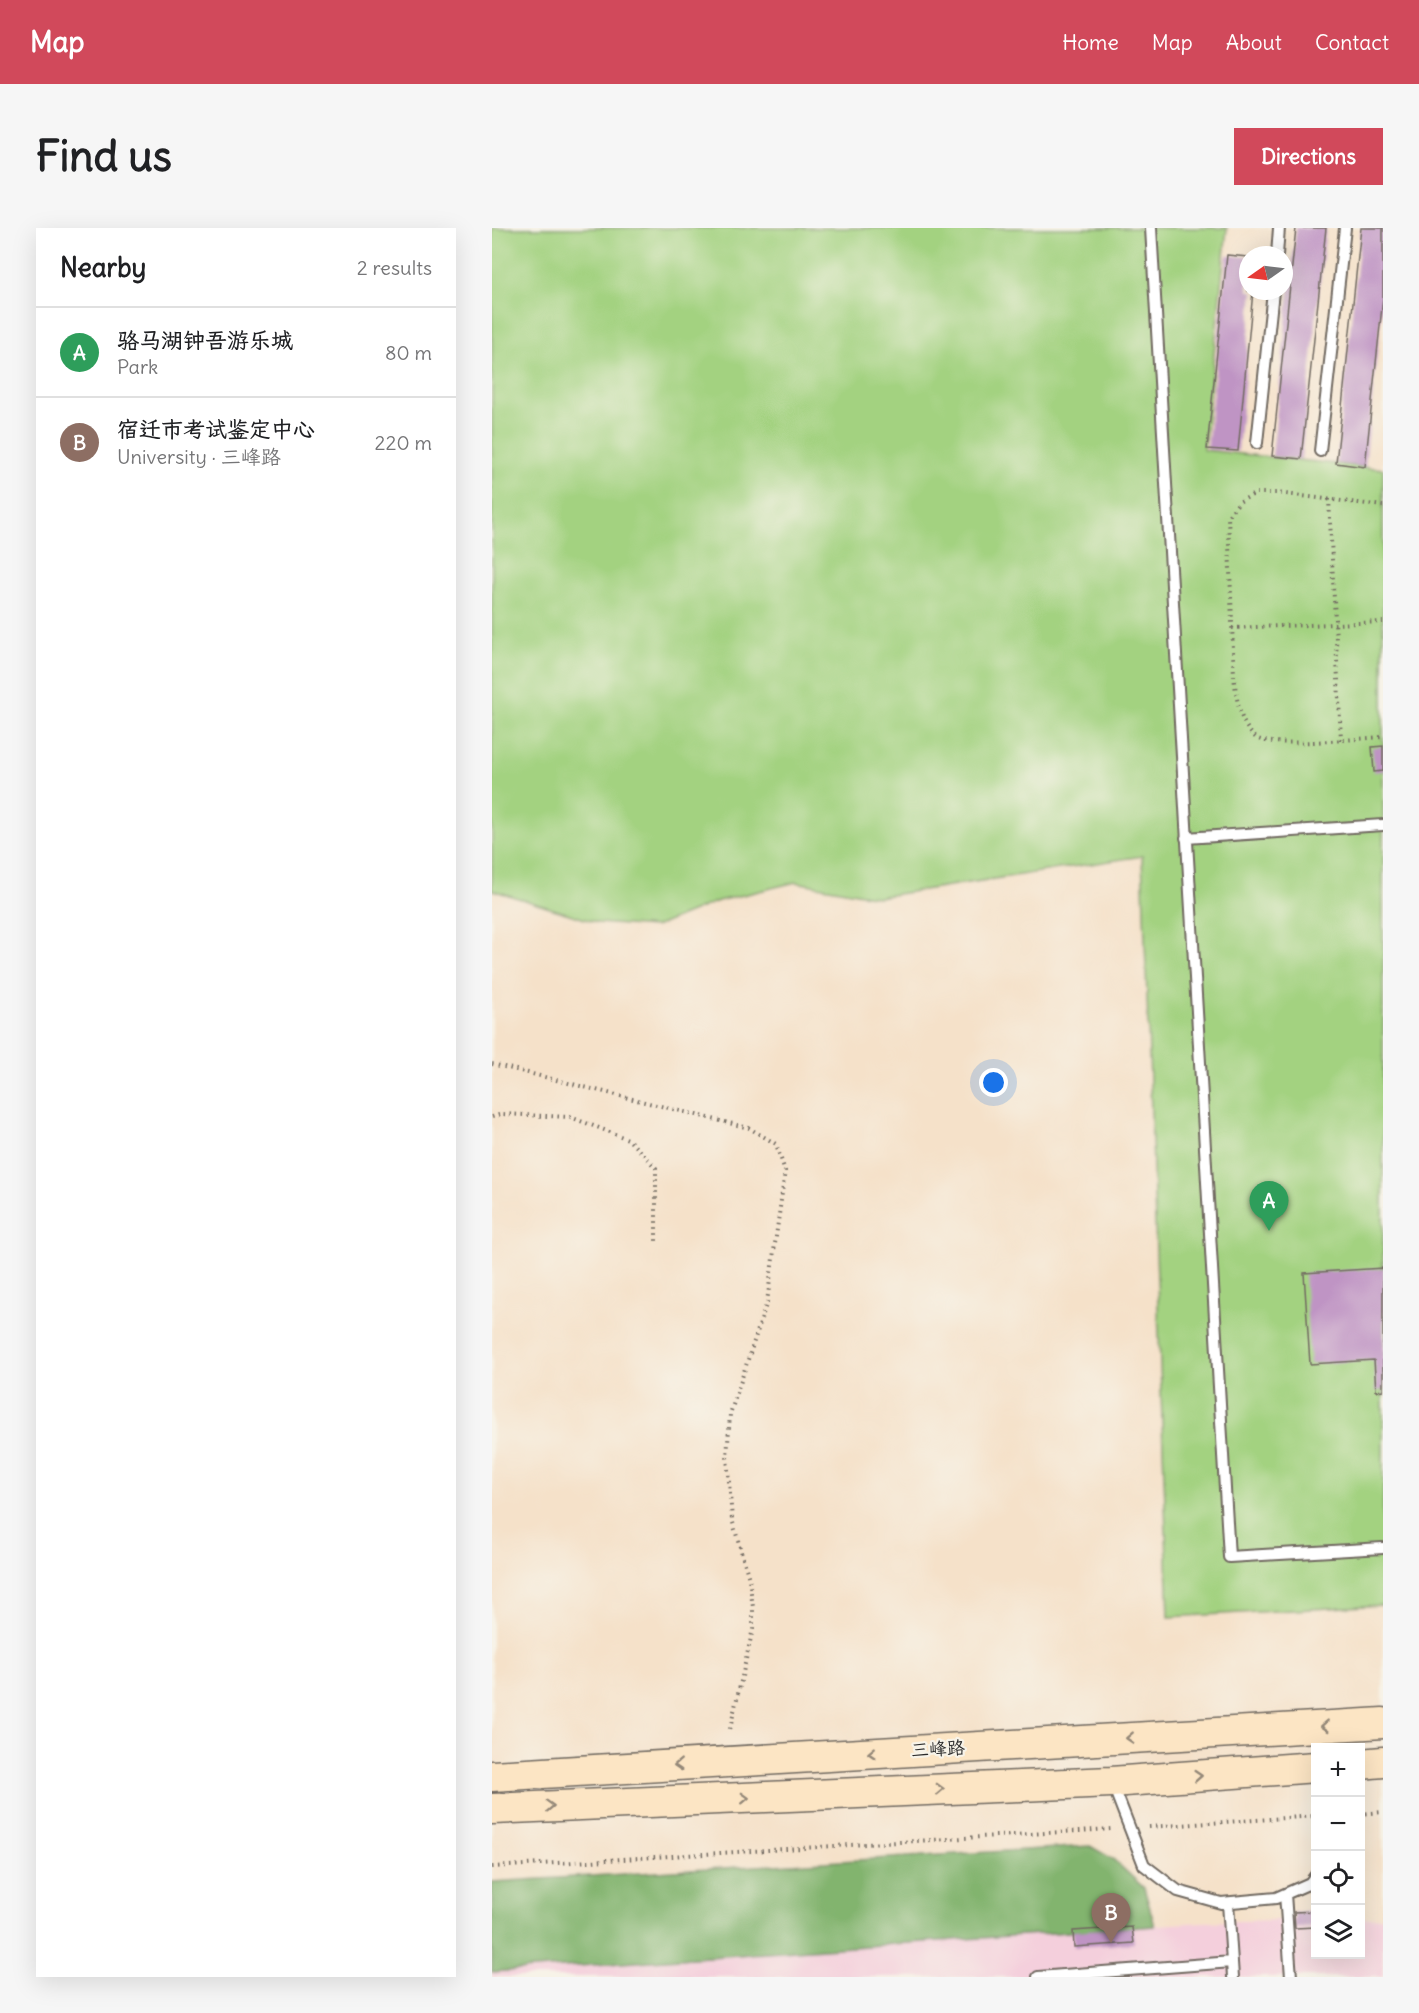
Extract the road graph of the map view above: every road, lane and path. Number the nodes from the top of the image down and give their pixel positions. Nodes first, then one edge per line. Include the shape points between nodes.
1 (1151, 228) edge
2 (1279, 228) edge
3 (1345, 228) edge
4 (1277, 246) edge
5 (1272, 300) edge
6 (1257, 443) dead end
7 (1320, 451) dead end
8 (1329, 499) junction
9 (1383, 506) edge
10 (1383, 622) edge
11 (1335, 624) junction
12 (1232, 628) junction
13 (1383, 737) edge
14 (1341, 740) junction
15 (1383, 825) edge
16 (1186, 838) junction
17 (492, 1064) edge
18 (492, 1117) edge
19 (656, 1241) dead end
20 (1383, 1548) edge
21 (1383, 1723) edge
22 (729, 1733) dead end
23 (1311, 1767) edge
24 (492, 1776) edge
25 (1111, 1782) junction
26 (492, 1809) edge
27 (1383, 1812) edge
28 (1365, 1814) edge
29 (1311, 1816) edge
30 (1130, 1828) junction
31 (492, 1867) edge
32 (1311, 1882) edge
33 (1285, 1894) junction
34 (1228, 1903) junction
35 (1232, 1962) junction
36 (1038, 1977) edge
37 (1233, 1977) edge
38 (1291, 1977) edge

1 - 16 lane
2 - 4 lane
3 - 7 lane
5 - 6 lane
8 - 9 path
8 - 11 path
8 - 12 path via 1256,493 1239,502 1228,516
10 - 11 path
11 - 12 path
11 - 14 path
12 - 14 path via 1237,702 1245,726 1257,740
13 - 14 path
15 - 16 lane
16 - 20 lane via 1229,1557
17 - 22 path via 748,1128 776,1144 785,1171 767,1302 730,1414 732,1519 749,1579 753,1618
18 - 19 path via 570,1117 628,1138 656,1168
21 -> 24 main road, 三峰路
25 -> 23 main road
26 -> 25 main road
25 - 30 lane
27 - 28 path
29 - 30 path
30 - 31 path
30 - 34 lane via 1144,1864 1178,1891
32 - 33 lane
33 - 34 lane
33 - 38 lane
34 - 35 lane
35 - 36 lane
35 - 37 lane

